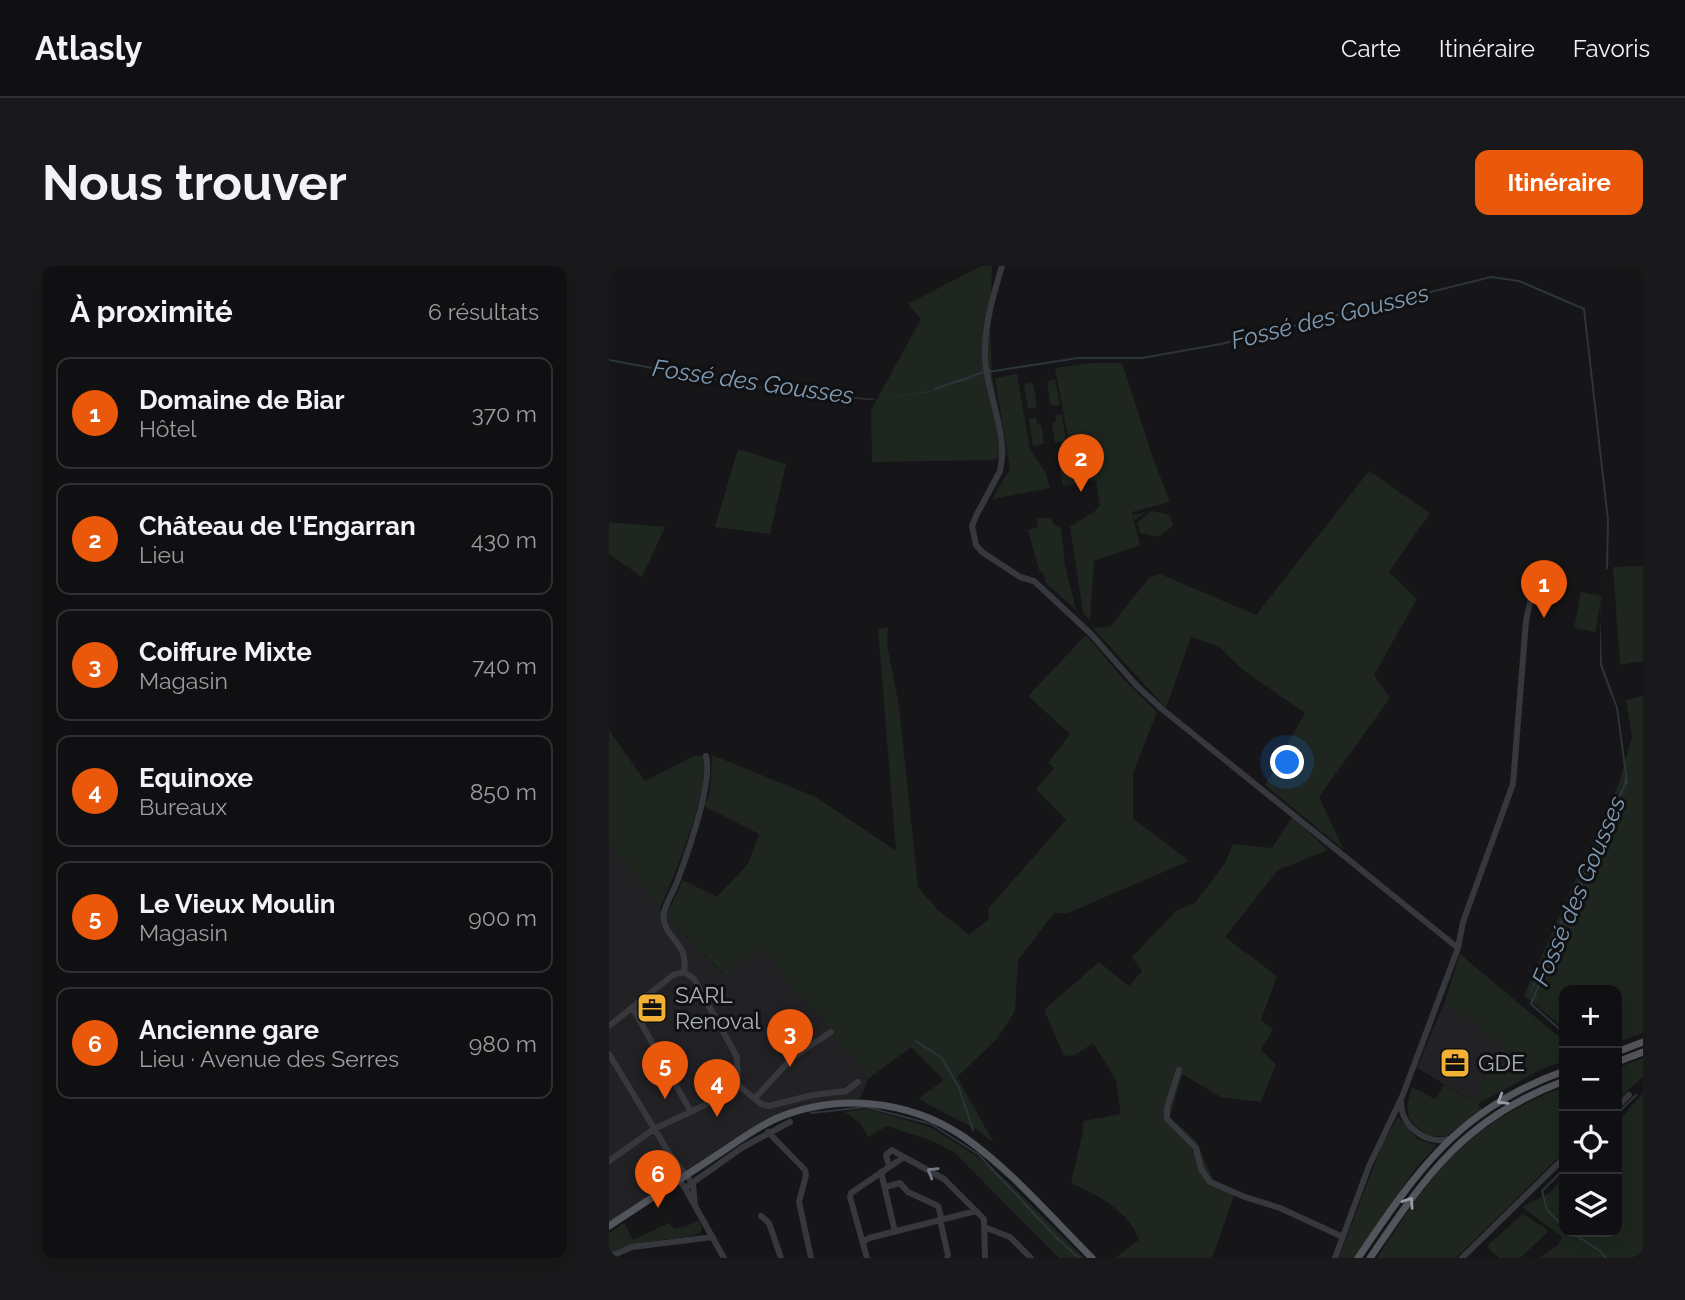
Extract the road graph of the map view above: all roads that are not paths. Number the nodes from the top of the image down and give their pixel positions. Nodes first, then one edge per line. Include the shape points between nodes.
1 (1002, 266) edge
2 (1534, 583) dead end
3 (706, 756) dead end
4 (1458, 948) junction
5 (684, 972) junction
6 (632, 1007) junction
7 (609, 1026) edge
8 (831, 1032) dead end
9 (1640, 1043) edge
10 (1622, 1050) edge
11 (1641, 1053) edge
12 (609, 1054) edge
13 (1622, 1060) edge
14 (1179, 1070) dead end
15 (1559, 1073) edge
16 (858, 1082) dead end
17 (1559, 1084) edge
18 (738, 1085) junction
19 (1629, 1095) dead end
20 (756, 1097) junction
21 (1402, 1097) junction
22 (1622, 1102) edge
23 (1401, 1111) junction
24 (691, 1112) junction
25 (1393, 1116) junction
26 (790, 1122) dead end
27 (654, 1129) junction
28 (768, 1132) junction
29 (1449, 1139) junction
30 (621, 1153) junction
31 (669, 1153) junction
32 (609, 1154) edge
33 (609, 1161) edge
34 (1559, 1163) edge
35 (881, 1172) junction
36 (687, 1174) junction
37 (679, 1180) junction
38 (693, 1184) junction
39 (885, 1187) junction
40 (685, 1188) junction
41 (695, 1206) junction
42 (976, 1211) junction
43 (761, 1216) dead end
44 (941, 1220) junction
45 (609, 1226) edge
46 (984, 1227) junction
47 (895, 1232) junction
48 (713, 1237) junction
49 (1343, 1237) junction
50 (863, 1242) junction
51 (609, 1257) edge
52 (724, 1258) edge
53 (781, 1258) edge
54 (811, 1258) edge
55 (867, 1258) edge
56 (947, 1258) edge
57 (985, 1258) edge
58 (1031, 1258) edge
59 (1092, 1258) edge
60 (1335, 1258) edge
61 (1358, 1258) edge
62 (1370, 1258) edge
63 (1462, 1258) edge

1 - 4 street via 986,328 985,359 1002,463 972,526 976,545 1020,577 1034,581 1162,709
2 - 4 street via 1526,621 1513,784
3 - 5 street via 706,790 664,914 665,928 684,953
4 - 21 street
5 - 6 street via 673,975
5 - 18 street via 694,979 737,1058
6 - 7 street
6 - 24 street
8 - 20 street via 793,1057
9 - 10 main road
11 - 13 main road
12 - 27 street
14 - 49 street via 1167,1119 1196,1148 1210,1182
15 -> 29 main road via 1505,1098
16 - 20 street via 846,1091 773,1106 765,1106
62 -> 17 main road via 1421,1184 1467,1136 1521,1100
18 - 20 street
18 - 24 street
19 - 22 street
21 - 23 street
21 - 25 street
23 - 25 street
23 - 29 street via 1419,1135 1435,1141
24 - 27 street
25 - 49 street
26 - 28 street
27 - 30 street
27 - 31 street
28 - 38 street
28 - 54 street via 805,1170 799,1202
29 - 61 main road via 1412,1180
30 - 32 street
30 - 33 street
31 - 36 street
31 - 37 street
34 - 63 street
35 - 39 street
42 -> 35 street via 944,1179 892,1150 886,1155 889,1166
35 - 50 street via 851,1193
36 - 37 main road
36 - 38 street
36 - 59 main road via 792,1113 852,1103 898,1108 940,1123 980,1150
37 - 40 street
37 - 45 main road
38 - 40 street
38 - 41 street
39 - 44 street via 901,1183 908,1192 938,1206
39 - 47 street
40 - 41 street
41 - 48 street
42 - 44 street
42 - 46 street
43 - 53 street via 769,1223
44 - 47 street
44 - 56 street
46 - 57 street
46 - 58 street via 1010,1237
47 - 50 street
48 - 51 street via 632,1247
48 - 52 street
49 - 60 street
50 - 55 street

